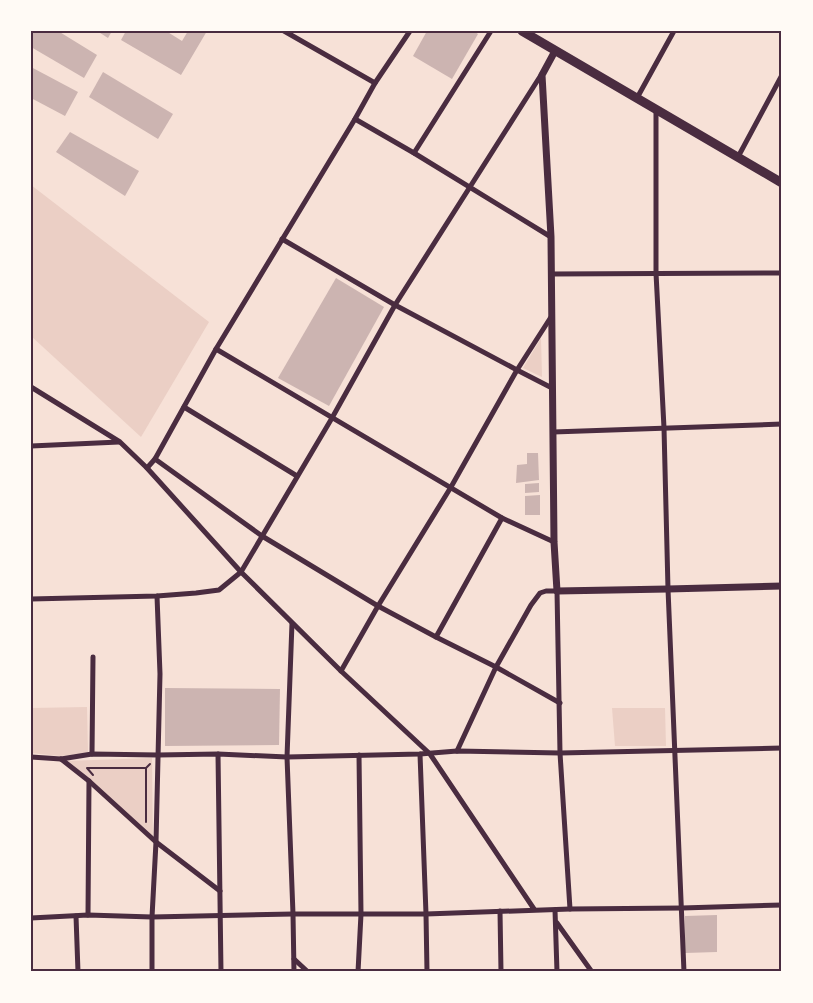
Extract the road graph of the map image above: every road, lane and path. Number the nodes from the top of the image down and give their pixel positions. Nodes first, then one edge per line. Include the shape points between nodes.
1 (284, 31) edge
2 (410, 31) edge
3 (492, 31) edge
4 (522, 31) edge
5 (674, 31) edge
6 (555, 51) junction
7 (542, 75) junction
8 (782, 75) edge
9 (375, 83) junction
10 (637, 98) junction
11 (656, 109) junction
12 (356, 119) junction
13 (414, 153) junction
14 (738, 158) junction
15 (782, 184) edge
16 (470, 186) junction
17 (282, 238) junction
18 (551, 238) junction
19 (656, 273) junction
20 (782, 273) edge
21 (551, 274) junction
22 (395, 305) junction
23 (551, 317) junction
24 (216, 349) junction
25 (518, 370) junction
26 (31, 387) edge
27 (552, 388) junction
28 (184, 407) junction
29 (332, 418) junction
30 (782, 424) edge
31 (664, 428) junction
32 (553, 432) junction
33 (120, 442) junction
34 (31, 446) edge
35 (155, 458) junction
36 (147, 468) junction
37 (297, 476) junction
38 (451, 487) junction
39 (502, 518) junction
40 (262, 536) junction
41 (554, 542) junction
42 (240, 572) junction
43 (782, 586) edge
44 (668, 589) junction
45 (557, 591) junction
46 (157, 596) junction
47 (31, 599) edge
48 (378, 606) junction
49 (292, 623) junction
50 (436, 637) junction
51 (93, 657) dead end
52 (496, 667) junction
53 (341, 671) junction
54 (560, 703) junction
55 (782, 748) edge
56 (674, 750) junction
57 (457, 751) junction
58 (560, 753) junction
59 (92, 754) junction
60 (218, 754) junction
61 (420, 754) junction
62 (430, 754) junction
63 (158, 755) junction
64 (359, 755) junction
65 (31, 757) edge
66 (287, 757) junction
67 (61, 759) junction
68 (94, 775) dead end
69 (90, 781) junction
70 (146, 829) dead end
71 (156, 842) junction
72 (220, 891) junction
73 (782, 905) edge
74 (682, 908) junction
75 (534, 909) junction
76 (570, 909) junction
77 (555, 910) junction
78 (500, 911) junction
79 (293, 914) junction
80 (361, 914) junction
81 (426, 914) junction
82 (220, 915) junction
83 (76, 916) junction
84 (88, 916) junction
85 (152, 917) junction
86 (31, 918) edge
87 (556, 922) junction
88 (294, 959) junction
89 (78, 972) edge
90 (152, 972) edge
91 (221, 972) edge
92 (294, 972) edge
93 (308, 972) edge
94 (358, 972) edge
95 (427, 972) edge
96 (501, 972) edge
97 (557, 972) edge
98 (592, 972) edge
99 (684, 972) edge

1 - 9 street
2 - 9 street
3 - 13 street
4 - 6 main road
5 - 10 street
6 - 7 street
6 - 10 main road
7 - 16 street
7 - 18 street
8 - 14 street
9 - 12 street
10 - 11 main road
11 - 14 main road
11 - 19 street
12 - 13 street
12 - 17 street
13 - 16 street
14 - 15 main road
16 - 18 street
16 - 22 street
17 - 22 street
17 - 24 street
18 - 21 street
19 - 20 street
19 - 21 street
19 - 31 street
21 - 23 street
22 - 25 street
22 - 29 street
23 - 25 street
23 - 27 street
24 - 28 street
24 - 29 street
25 - 27 street
25 - 38 street
26 - 33 street
27 - 32 street
28 - 35 street
28 - 37 street
29 - 37 street
29 - 38 street
30 - 31 street
31 - 32 street
31 - 44 street
32 - 41 street
33 - 34 street
33 - 36 street
35 - 36 street
35 - 40 street
36 - 42 street
37 - 40 street
38 - 39 street
38 - 48 street
39 - 41 street
39 - 50 street
40 - 42 street
40 - 48 street
41 - 45 street
42 - 46 street via 219,590
42 - 49 street
43 - 44 street
44 - 45 street
44 - 56 street
45 - 52 street via 546,591 535,598
45 - 54 street
46 - 47 street
46 - 63 street via 160,674
48 - 50 street
48 - 53 street
49 - 53 street
49 - 66 street
50 - 52 street
51 - 59 street
52 - 54 street
52 - 57 street
53 - 62 street
54 - 58 street
55 - 56 street
56 - 58 street
56 - 74 street
57 - 58 street
57 - 62 street
58 - 76 street
59 - 63 street
59 - 67 street
60 - 63 street
60 - 66 street
60 - 72 street
61 - 62 street
61 - 64 street
61 - 81 street
62 - 75 street
63 - 71 street
64 - 66 street
64 - 80 street
65 - 67 street
66 - 79 street
67 - 69 street
68 - 70 path via 87,768 146,768
69 - 71 street
69 - 84 street
71 - 72 street
71 - 85 street
72 - 82 street
73 - 74 street
74 - 76 street
74 - 99 street
75 - 77 street
75 - 78 street
76 - 77 street
77 - 87 street
78 - 81 street
78 - 96 street
79 - 80 street
79 - 82 street
79 - 88 street
80 - 81 street
80 - 94 street
81 - 95 street
82 - 85 street
82 - 91 street
83 - 84 street
83 - 86 street
83 - 89 street
84 - 85 street
85 - 90 street
87 - 97 street
87 - 98 street
88 - 92 street
88 - 93 street

